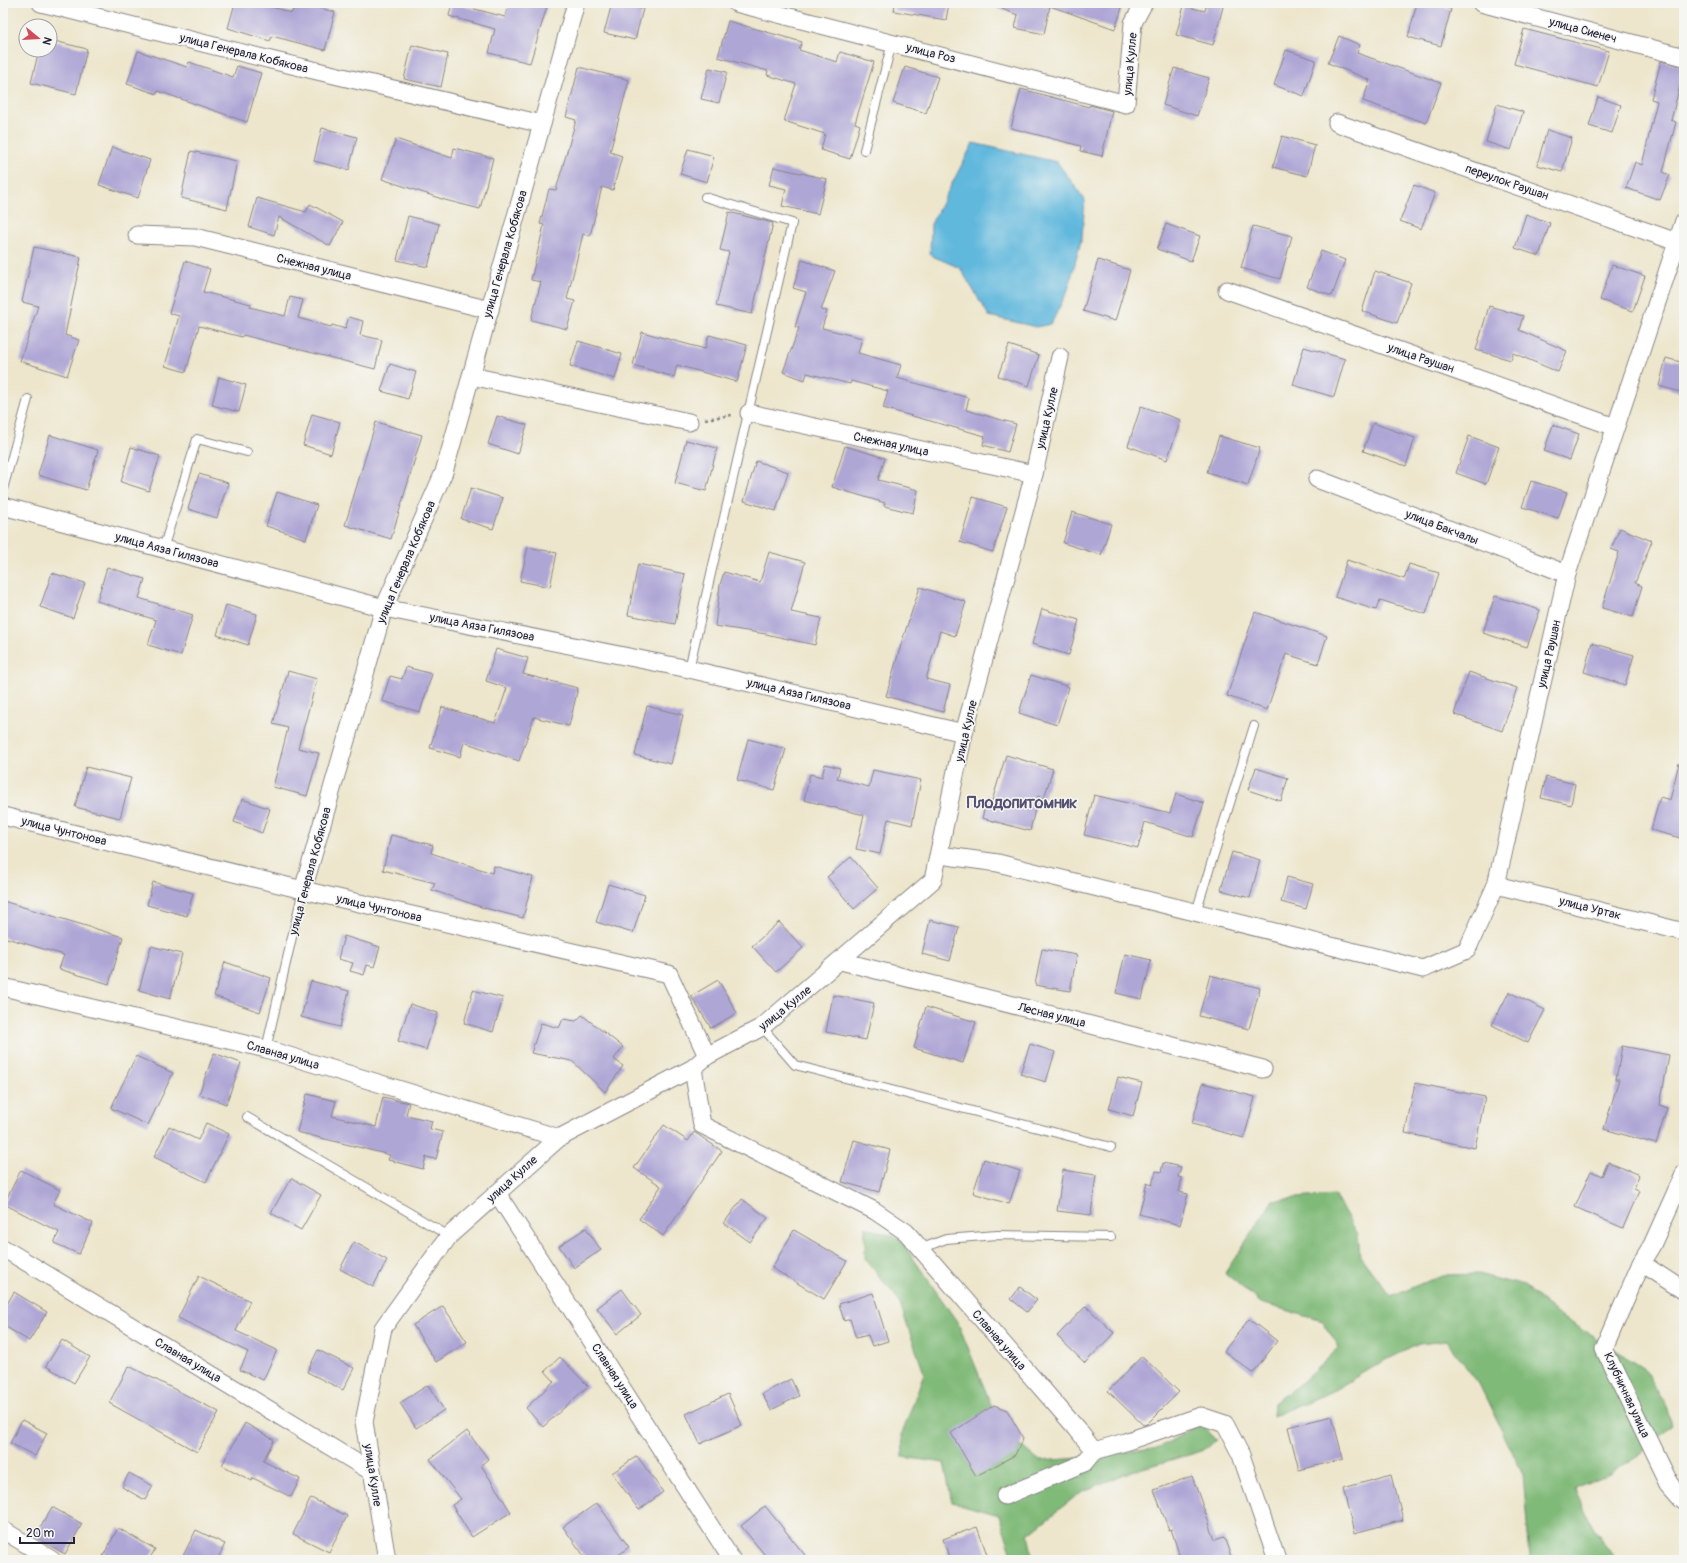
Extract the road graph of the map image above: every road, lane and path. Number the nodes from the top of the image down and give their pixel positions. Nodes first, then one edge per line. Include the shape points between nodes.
1 (41, 3) edge
2 (576, 3) edge
3 (736, 3) edge
4 (1144, 3) edge
5 (1481, 3) edge
6 (892, 43) junction
7 (1684, 57) edge
8 (1126, 104) joint
9 (1336, 123) dead end
10 (542, 124) junction
11 (864, 150) dead end
12 (705, 197) dead end
13 (1684, 221) edge
14 (137, 235) dead end
15 (1678, 242) junction
16 (1227, 290) dead end
17 (490, 310) junction
18 (1060, 357) dead end
19 (471, 376) junction
20 (28, 399) dead end
21 (749, 413) junction
22 (689, 422) joint
23 (1615, 426) junction
24 (247, 452) dead end
25 (1034, 474) junction
26 (1317, 479) dead end
27 (3, 489) edge
28 (3, 506) edge
29 (163, 549) junction
30 (1567, 574) junction
31 (384, 608) junction
32 (689, 669) junction
33 (1254, 726) dead end
34 (964, 732) junction
35 (3, 816) edge
36 (940, 856) junction
37 (1496, 885) junction
38 (303, 890) junction
39 (1196, 912) junction
40 (1684, 932) edge
41 (841, 961) junction
42 (3, 987) edge
43 (762, 1028) junction
44 (266, 1049) junction
45 (707, 1056) junction
46 (693, 1068) junction
47 (1263, 1069) dead end
48 (247, 1117) dead end
49 (559, 1138) junction
50 (1111, 1147) dead end
51 (1684, 1174) edge
52 (497, 1193) junction
53 (449, 1236) junction
54 (1111, 1237) dead end
55 (3, 1248) edge
56 (919, 1250) junction
57 (1641, 1263) junction
58 (1684, 1292) edge
59 (1094, 1451) junction
60 (372, 1472) junction
61 (1005, 1496) dead end
62 (1684, 1500) edge
63 (3, 1530) edge
64 (52, 1560) edge
65 (387, 1560) edge
66 (732, 1560) edge
67 (1277, 1560) edge

1 - 10 street, улица Генерала Кобякова
2 - 10 street, улица Генерала Кобякова
3 - 6 street, улица Роз
4 - 8 street, улица Кулле via 1133,23
5 - 7 street, улица Сиенеч
6 - 8 street, улица Роз
6 - 11 lane
9 - 15 street, переулок Раушан
10 - 17 street, улица Генерала Кобякова
12 - 21 lane via 792,223
13 - 15 street, улица Раушан
14 - 17 street, Снежная улица via 195,237
15 - 23 street, улица Раушан
16 - 23 street, улица Раушан
17 - 19 street, улица Генерала Кобякова
18 - 25 street, улица Кулле
19 - 22 street
19 - 31 street, улица Генерала Кобякова via 444,472
20 - 27 lane
21 - 22 path
21 - 25 street, Снежная улица
21 - 32 lane
23 - 30 street, улица Раушан
24 - 29 lane via 197,439
25 - 34 street, улица Кулле
26 - 30 street, улица Бакчалы
28 - 29 street, улица Аяза Гилязова
29 - 31 street, улица Аяза Гилязова
30 - 37 street, улица Раушан
31 - 32 street, улица Аяза Гилязова
31 - 38 street, улица Генерала Кобякова
32 - 34 street, улица Аяза Гилязова
33 - 39 lane
34 - 36 street, улица Кулле
35 - 38 street, улица Чунтонова
36 - 39 street, улица Раушан via 998,863
36 - 41 street, улица Кулле via 933,880
37 - 39 street, улица Раушан via 1467,950 1423,969
37 - 40 street, улица Уртак
38 - 44 lane, улица Генерала Кобякова
38 - 45 street, улица Чунтонова via 669,974
41 - 43 street, улица Кулле
41 - 47 street, Лесная улица
42 - 44 street, Славная улица
43 - 45 street, улица Кулле
43 - 50 lane via 795,1065
44 - 49 street, Славная улица
45 - 46 street, улица Кулле
46 - 49 street, улица Кулле
46 - 56 street, Славная улица via 702,1125 875,1211 906,1232
48 - 53 lane
49 - 52 street, улица Кулле
51 - 57 street, Клубничная улица via 1652,1245
52 - 53 street, улица Кулле
52 - 66 street, Славная улица
53 - 60 street, улица Кулле via 383,1328 364,1422
54 - 56 lane via 997,1235 946,1239
55 - 60 street, Славная улица
56 - 59 street, Славная улица
57 - 58 street
57 - 62 street, Клубничная улица via 1604,1348 1669,1483
59 - 61 street via 1084,1463
59 - 67 street via 1201,1416 1225,1424 1241,1455
60 - 65 street, улица Кулле
63 - 64 street

